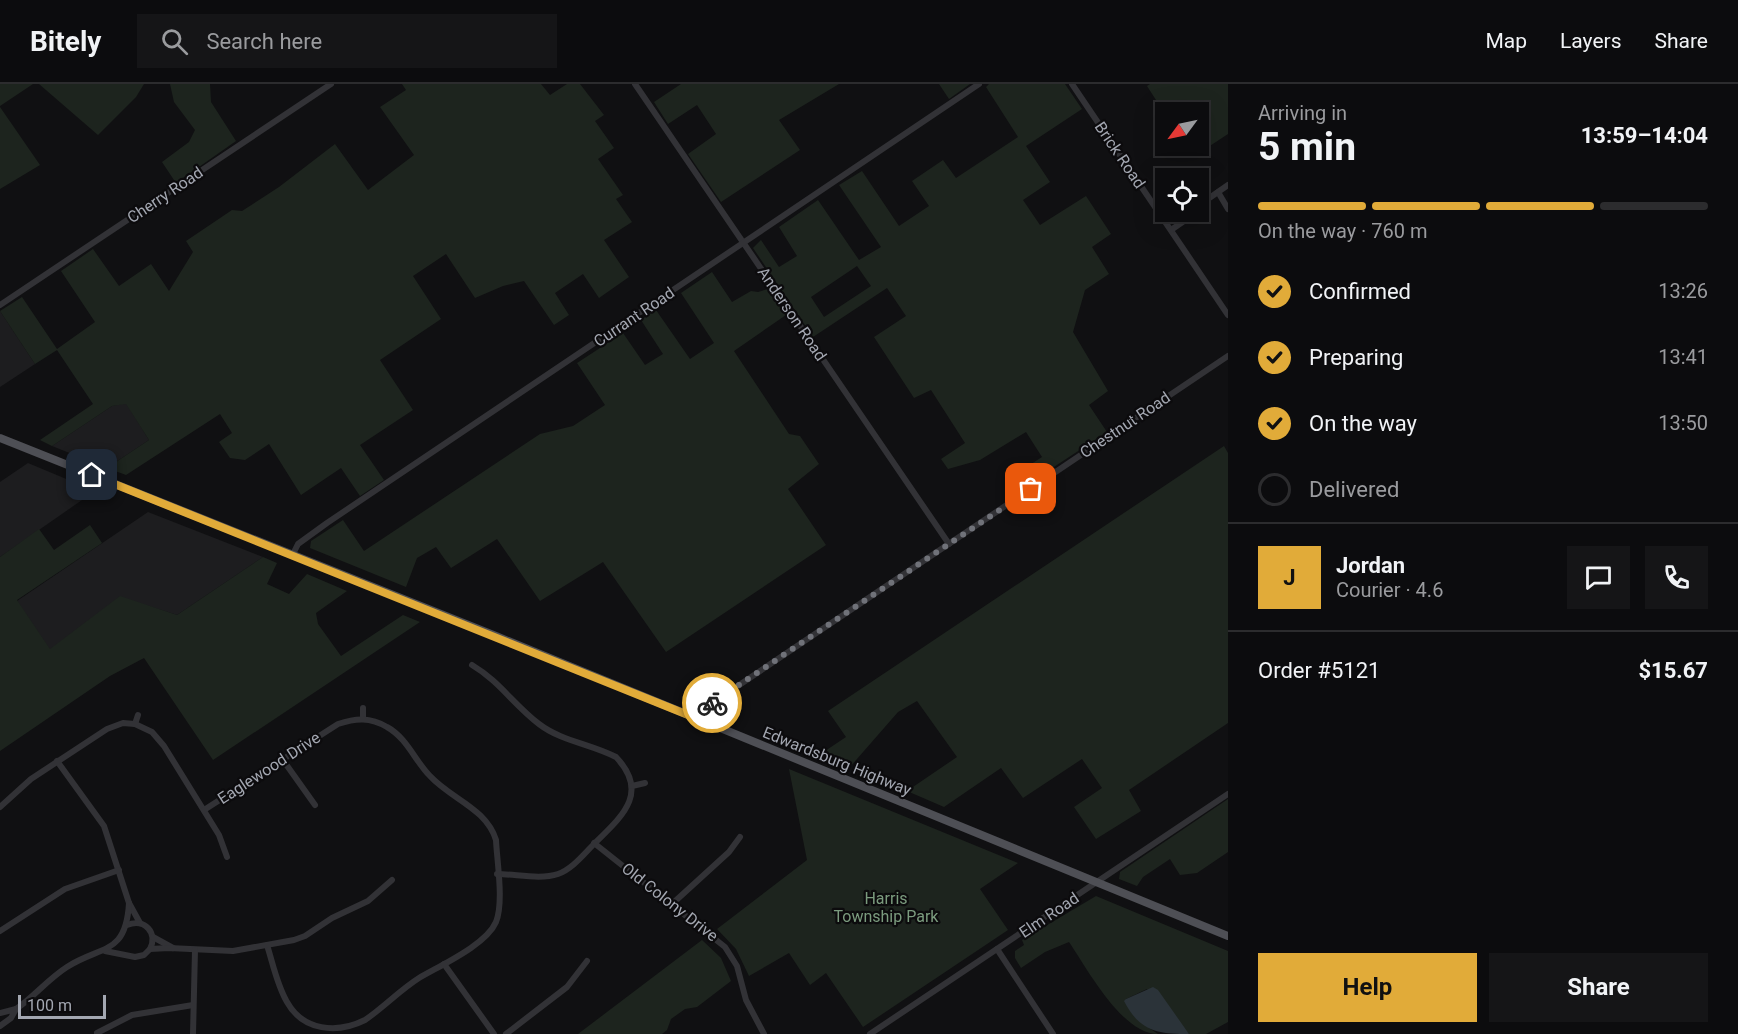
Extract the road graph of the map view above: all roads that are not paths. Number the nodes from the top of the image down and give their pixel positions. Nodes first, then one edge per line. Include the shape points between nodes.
1 (331, 84) edge
2 (635, 84) edge
3 (979, 84) edge
4 (1072, 84) edge
5 (1228, 185) edge
6 (1218, 192) junction
7 (1209, 197) edge
8 (1155, 207) edge
9 (1228, 208) edge
10 (1165, 222) edge
11 (1182, 222) edge
12 (1171, 230) junction
13 (744, 242) junction
14 (0, 305) edge
15 (1228, 315) edge
16 (1228, 356) edge
17 (0, 438) edge
18 (949, 544) junction
19 (292, 554) junction
20 (472, 665) dead end
21 (363, 708) dead end
22 (138, 715) dead end
23 (363, 718) junction
24 (698, 719) junction
25 (135, 724) junction
26 (284, 760) junction
27 (57, 761) junction
28 (645, 783) dead end
29 (632, 786) junction
30 (1228, 794) edge
31 (315, 805) dead end
32 (0, 807) edge
33 (204, 810) junction
34 (740, 837) dead end
35 (594, 843) junction
36 (227, 857) dead end
37 (119, 870) junction
38 (497, 874) junction
39 (392, 880) dead end
40 (1096, 883) junction
41 (129, 903) junction
42 (672, 904) junction
43 (140, 923) junction
44 (128, 925) junction
45 (0, 931) edge
46 (1228, 936) edge
47 (153, 937) junction
48 (119, 938) junction
49 (267, 945) junction
50 (173, 948) junction
51 (150, 949) junction
52 (998, 949) junction
53 (195, 950) junction
54 (105, 951) junction
55 (127, 954) junction
56 (587, 961) dead end
57 (444, 964) junction
58 (193, 1005) junction
59 (16, 1009) junction
60 (0, 1013) edge
61 (0, 1026) edge
62 (319, 1032) edge
63 (97, 1034) edge
64 (193, 1034) edge
65 (494, 1034) edge
66 (506, 1034) edge
67 (764, 1034) edge
68 (870, 1034) edge
69 (1053, 1034) edge

1 - 14 street, Cherry Road
2 - 13 street, Anderson Road
3 - 13 street, Currant Road
4 - 8 street, Brick Road
5 - 6 street
6 - 7 street
6 - 9 street
10 - 12 street, Brick Road
11 - 12 street
12 - 15 street, Brick Road
13 - 18 street, Anderson Road
13 - 19 street, Currant Road via 327,523 298,544
16 - 18 street, Chestnut Road
17 - 19 main road, Edwardsburg Highway
18 - 24 street, Chestnut Road via 711,704
19 - 24 main road, Edwardsburg Highway
20 - 29 street via 496,681 546,729 616,757 624,765
21 - 23 street
22 - 25 street
23 - 26 street, Eaglewood Drive via 338,724
23 - 38 street via 397,734 429,776 487,821 496,840
24 - 40 main road, Edwardsburg Highway
25 - 27 street via 123,723 107,729
25 - 33 street, Eaglewood Drive via 157,737
26 - 31 street
26 - 33 street, Eaglewood Drive
27 - 32 street
27 - 37 street via 104,826
28 - 29 street
29 - 35 street via 627,808
30 - 40 street, Elm Road
33 - 36 street
34 - 42 street
35 - 38 street via 557,874
35 - 42 street, Old Colony Drive
37 - 41 street
37 - 45 street via 65,888
38 - 57 street via 498,914 491,930
39 - 49 street via 368,901 325,921 305,936
40 - 46 main road, Edwardsburg Highway
40 - 52 street, Elm Road
41 - 43 street
41 - 44 street
42 - 67 street, Old Colony Drive via 731,954 746,1000
43 - 44 street
43 - 47 street via 149,928
44 - 48 street
47 - 50 street
47 - 51 street
48 - 54 street
48 - 55 street
49 - 53 street via 233,951
49 - 62 street via 287,1003
50 - 51 street
50 - 53 street
51 - 55 street via 139,956
52 - 68 street, Elm Road
52 - 69 street
53 - 58 street
54 - 55 street
54 - 59 street via 67,967
56 - 66 street via 567,987
57 - 62 street via 406,986 356,1025
57 - 65 street
58 - 63 street via 132,1015
58 - 64 street
59 - 60 street
59 - 61 street

